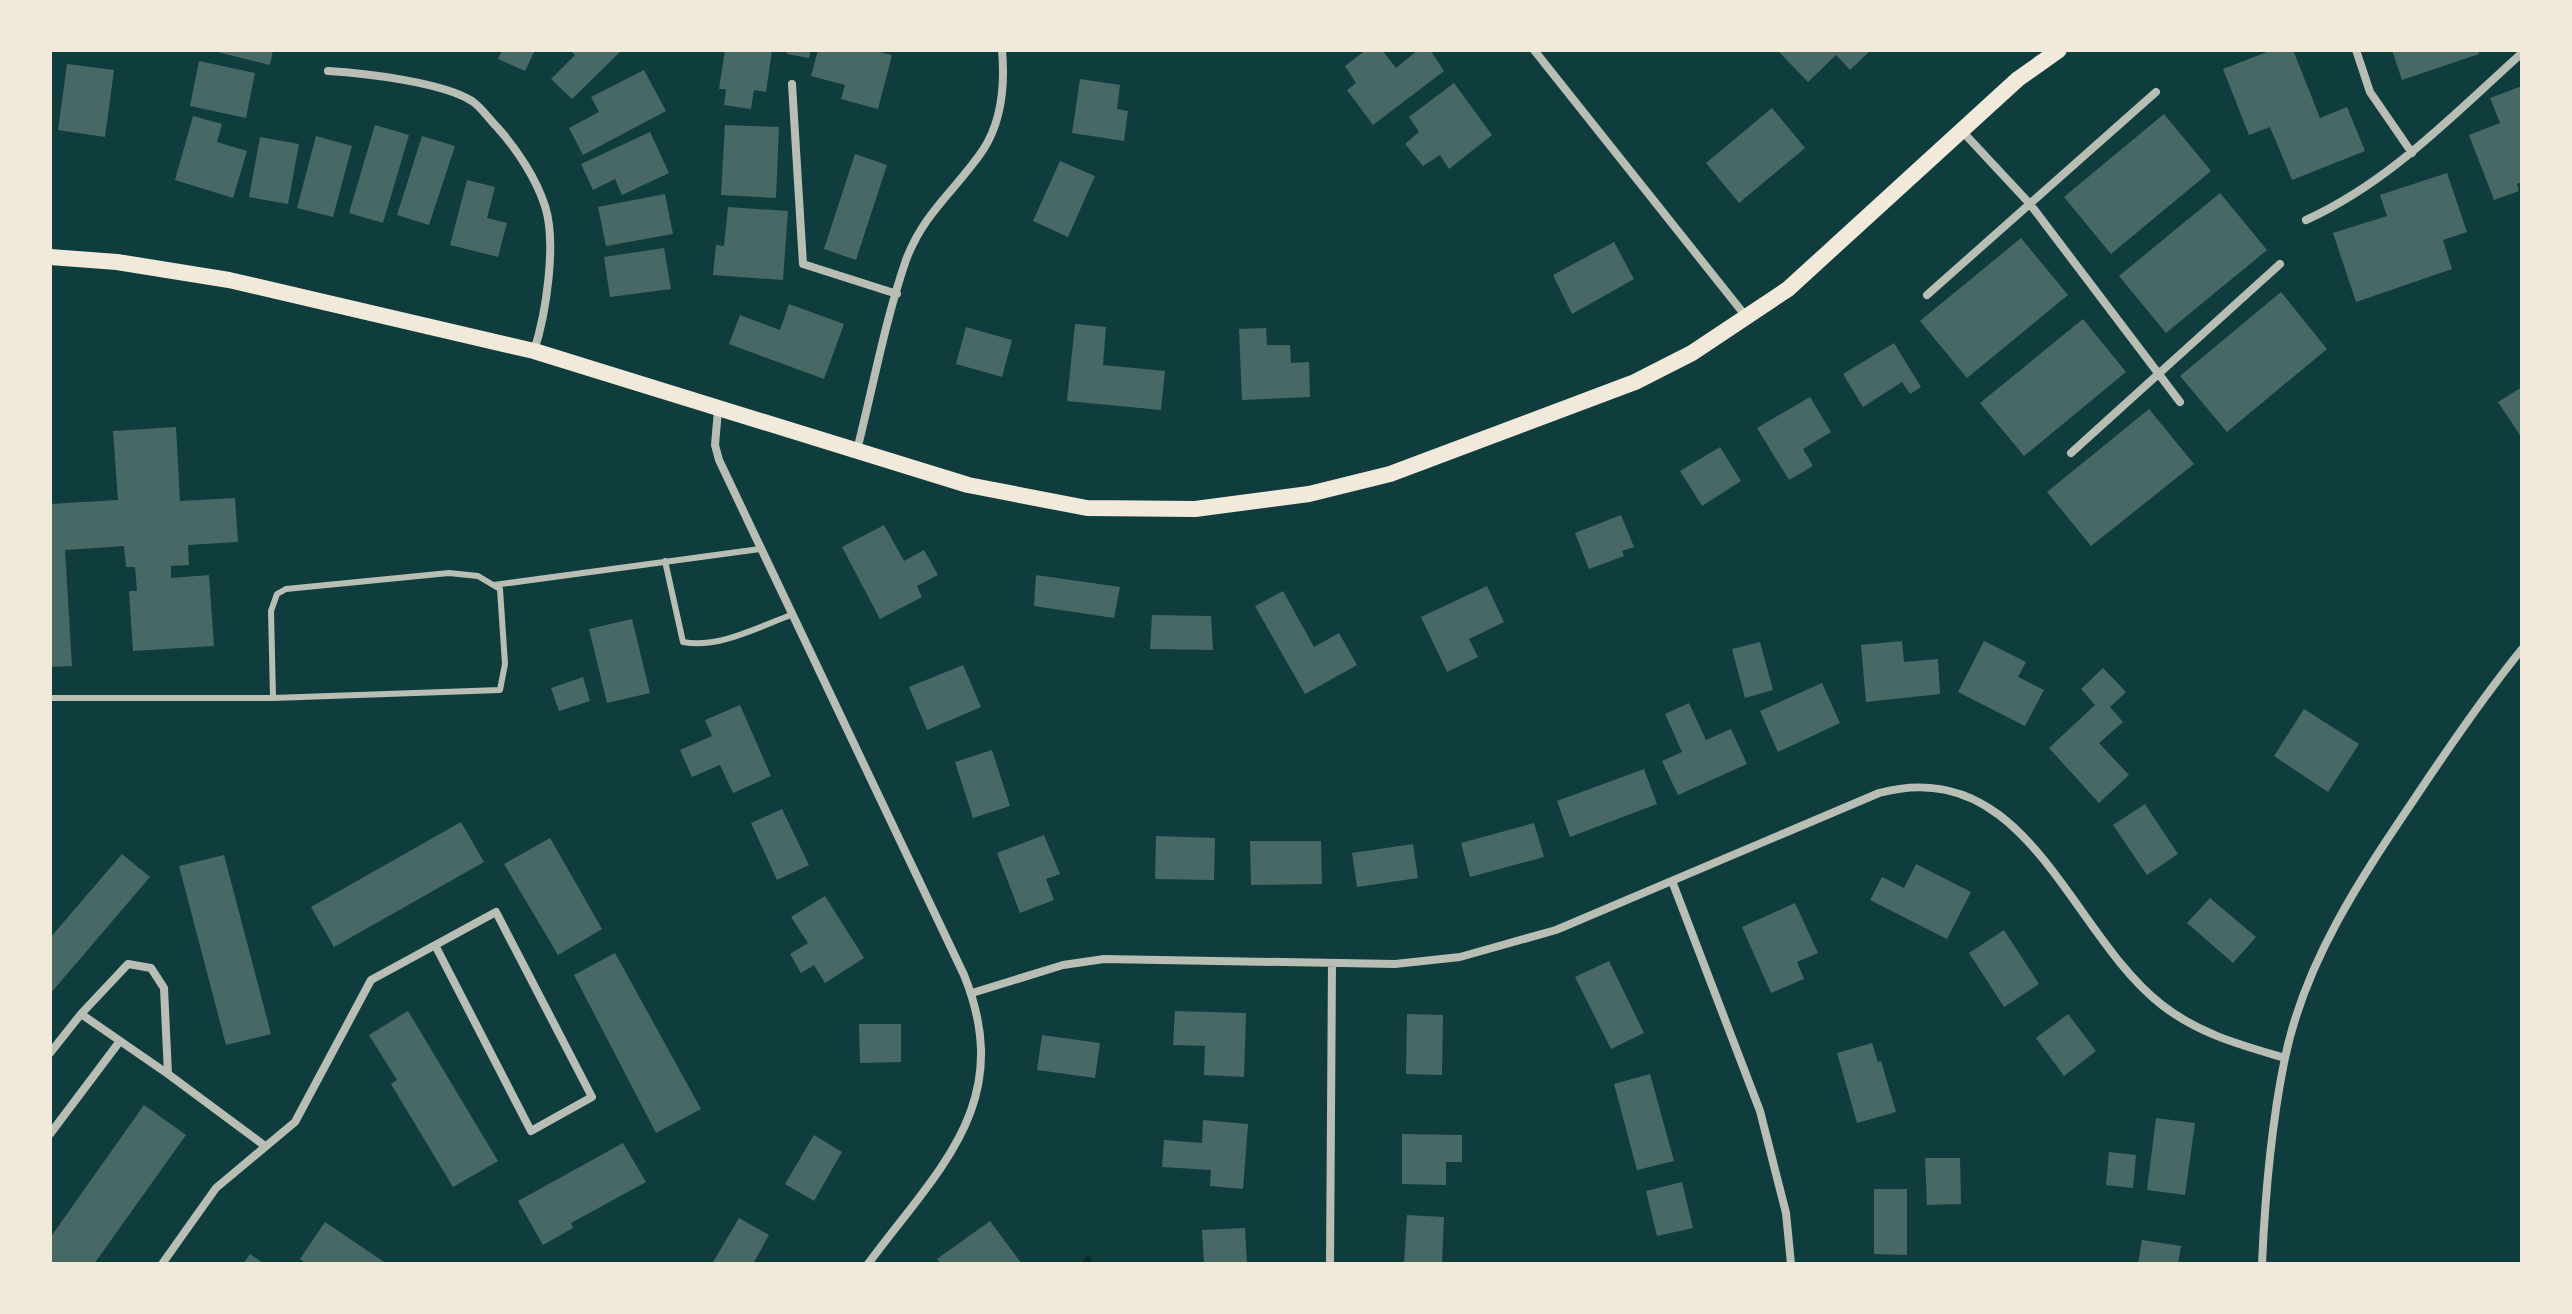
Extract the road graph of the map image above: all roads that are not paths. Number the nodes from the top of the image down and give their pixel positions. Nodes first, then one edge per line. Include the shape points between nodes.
1 (1002, 50) edge
2 (1534, 50) edge
3 (2059, 50) edge
4 (2356, 50) edge
5 (2522, 53) edge
6 (328, 71) dead end
7 (792, 84) dead end
8 (2156, 92) dead end
9 (1962, 131) junction
10 (2412, 153) junction
11 (2030, 204) junction
12 (2306, 220) dead end
13 (50, 257) edge
14 (2280, 264) dead end
15 (897, 294) junction
16 (1927, 295) dead end
17 (1748, 319) junction
18 (534, 351) junction
19 (2160, 374) junction
20 (2180, 402) dead end
21 (718, 410) junction
22 (856, 450) junction
23 (2071, 453) dead end
24 (760, 549) junction
25 (665, 561) junction
26 (494, 585) junction
27 (791, 615) junction
28 (2522, 649) edge
29 (50, 698) edge
30 (273, 698) junction
31 (1672, 881) junction
32 (435, 945) junction
33 (1332, 964) junction
34 (972, 993) junction
35 (81, 1014) junction
36 (120, 1041) junction
37 (50, 1053) edge
38 (2285, 1058) junction
39 (168, 1074) junction
40 (50, 1134) edge
41 (265, 1146) junction
42 (162, 1264) edge
43 (868, 1264) edge
44 (1330, 1264) edge
45 (1791, 1264) edge
46 (2262, 1264) edge

1 - 15 street via 1001,101 987,143 923,223
2 - 17 street
3 - 9 main road via 2018,79
4 - 10 street via 2370,92
5 - 10 street
6 - 18 street via 390,78 471,100 510,142 546,207 549,268 544,322
7 - 15 street via 803,264
8 - 11 street
9 - 11 street
9 - 17 main road
10 - 12 street via 2347,201
11 - 16 street
11 - 19 street
13 - 18 main road via 229,280
14 - 19 street
15 - 22 street
17 - 22 main road via 1635,382 1513,430 1390,474 1249,504 1142,510 1060,504 968,485
18 - 21 main road
19 - 20 street
19 - 23 street
21 - 22 main road
21 - 24 street via 719,460
24 - 25 lane
24 - 27 street
25 - 26 lane
25 - 27 lane via 683,642 697,645 724,639
26 - 30 lane via 478,576 449,573 286,589 277,594 271,611
26 - 30 lane via 500,589 505,664 500,690
27 - 34 street
28 - 38 street via 2359,881 2323,948
29 - 30 lane
31 - 33 street via 1514,945 1395,964
31 - 38 street via 1879,793 1920,787 1952,791 1999,812 2024,835 2127,972 2161,1004 2214,1036
31 - 45 street via 1760,1111 1786,1213
32 - 32 street via 496,912 592,1097 531,1131
32 - 41 street via 371,980 295,1122
33 - 34 street via 1104,959 1063,965
33 - 44 street
34 - 43 street via 983,1052 971,1117
35 - 36 street
35 - 37 street
35 - 39 street via 128,964 151,968 164,988
36 - 39 street
36 - 40 street
38 - 46 street via 2264,1210
39 - 41 street
41 - 42 street via 216,1188

